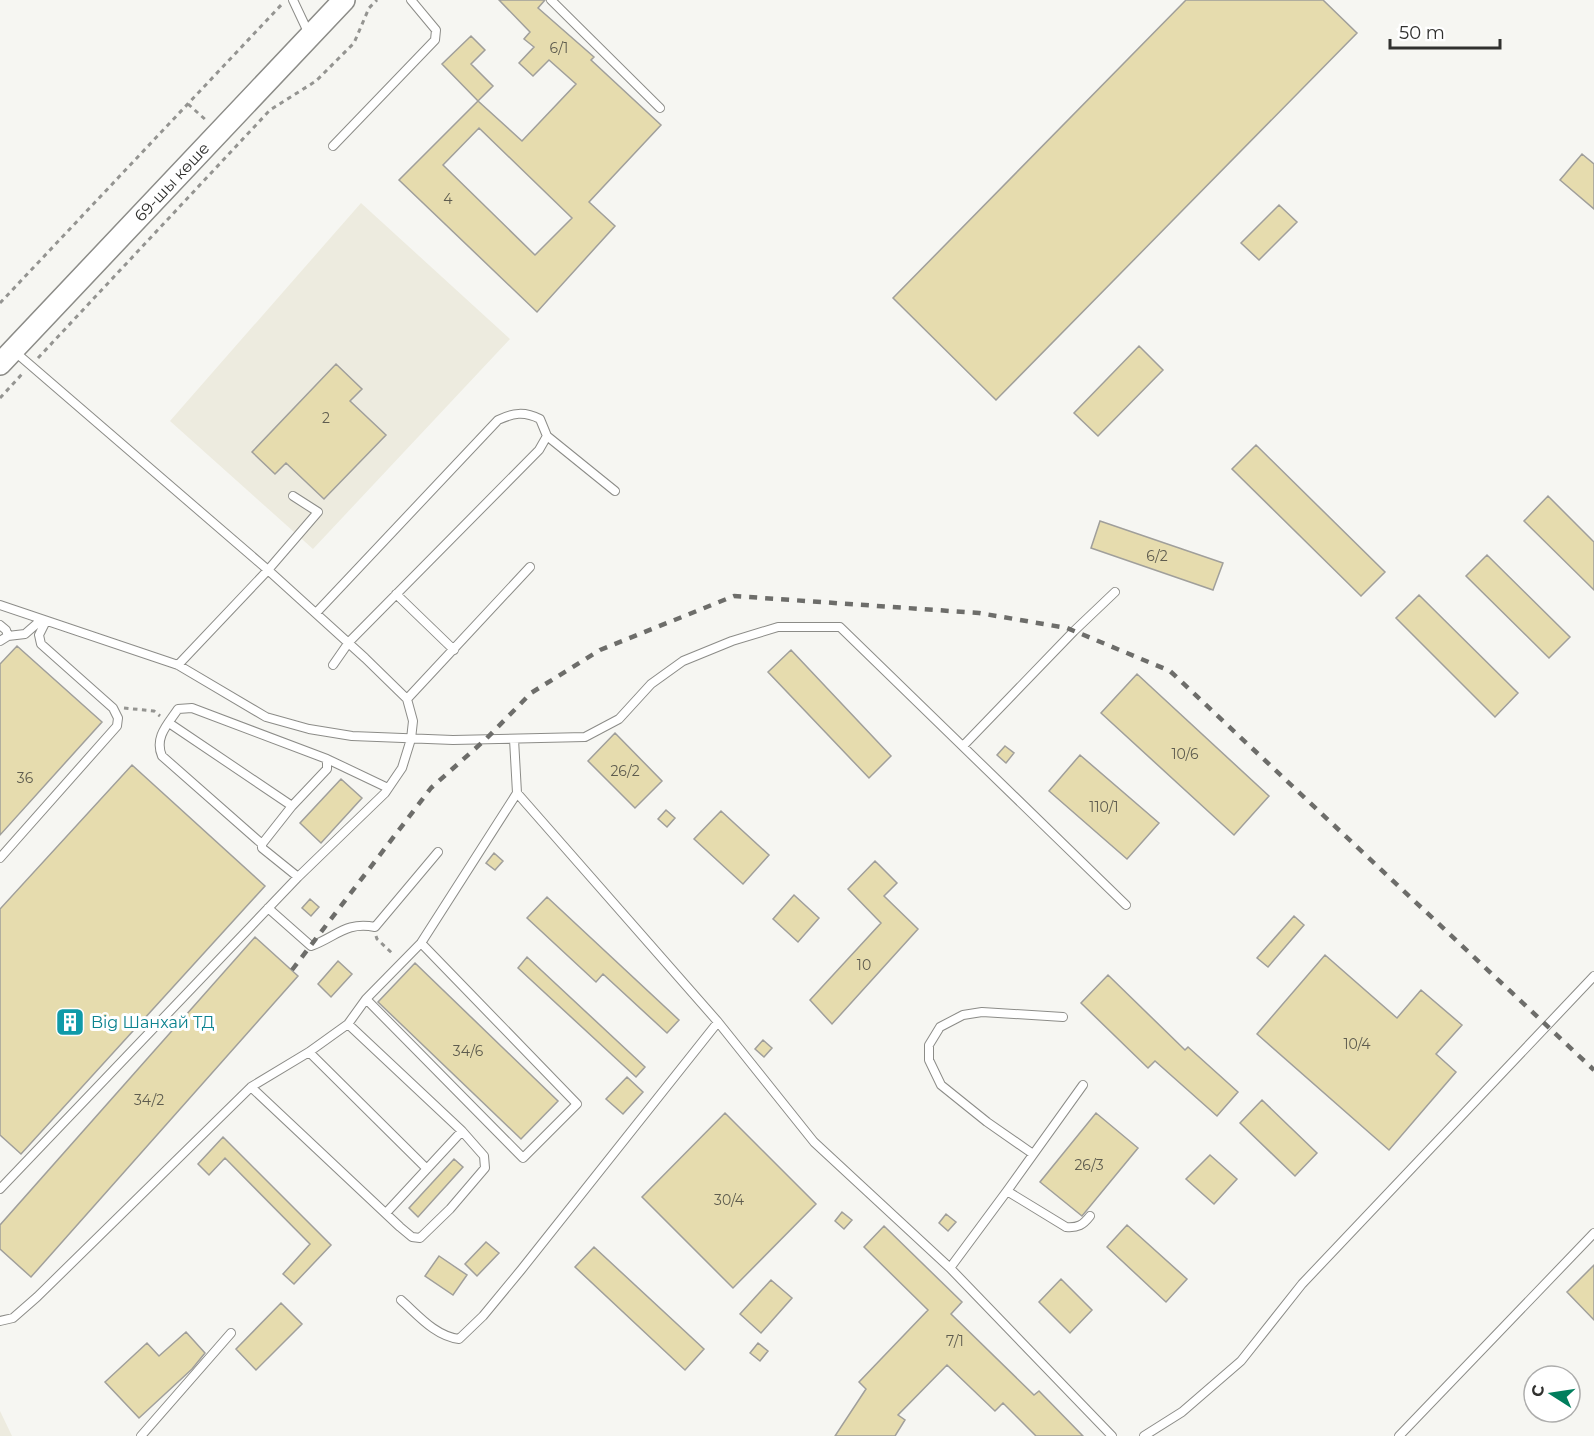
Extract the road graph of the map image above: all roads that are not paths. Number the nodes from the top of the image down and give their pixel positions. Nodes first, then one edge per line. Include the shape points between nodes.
1 (293, 0) edge
2 (344, 0) edge
3 (411, 0) edge
4 (551, 0) edge
5 (310, 37) junction
6 (660, 108) dead end
7 (333, 146) dead end
8 (7, 357) edge
9 (547, 436) junction
10 (615, 492) dead end
11 (293, 496) dead end
12 (530, 567) dead end
13 (268, 570) junction
14 (1115, 592) dead end
15 (396, 594) junction
16 (0, 605) edge
17 (316, 613) junction
18 (43, 620) junction
19 (0, 626) edge
20 (8, 636) junction
21 (0, 641) edge
22 (349, 642) junction
23 (454, 650) junction
24 (178, 664) junction
25 (333, 665) dead end
26 (407, 699) junction
27 (169, 723) junction
28 (411, 739) junction
29 (514, 739) junction
30 (963, 746) junction
31 (327, 759) junction
32 (388, 788) junction
33 (517, 793) junction
34 (292, 806) junction
35 (262, 844) junction
36 (438, 852) dead end
37 (0, 858) edge
38 (298, 877) junction
39 (1126, 905) dead end
40 (268, 908) junction
41 (421, 943) junction
42 (1594, 976) edge
43 (366, 999) junction
44 (1063, 1017) dead end
45 (718, 1022) junction
46 (348, 1024) junction
47 (309, 1052) junction
48 (1083, 1085) dead end
49 (251, 1087) junction
50 (462, 1131) junction
51 (1033, 1154) junction
52 (427, 1169) junction
53 (0, 1189) edge
54 (1008, 1191) junction
55 (386, 1213) junction
56 (1090, 1216) dead end
57 (1594, 1233) edge
58 (950, 1268) junction
59 (401, 1299) dead end
60 (0, 1321) edge
61 (231, 1333) dead end
62 (141, 1436) edge
63 (1112, 1436) edge
64 (1144, 1436) edge
65 (1399, 1436) edge

1 - 5 lane
2 - 5 main road, 69-шы көше
3 - 7 lane via 436,30 435,40
4 - 6 lane
5 - 8 main road, 69-шы көше
8 - 13 lane via 31,365
9 - 10 lane
9 - 15 lane via 538,450
9 - 17 lane via 540,419 529,413 498,420
11 - 13 lane via 318,512
12 - 23 lane
13 - 17 lane
13 - 24 lane
14 - 30 lane
15 - 22 lane
15 - 23 lane
16 - 18 lane
17 - 22 lane
18 - 20 lane via 25,634
18 - 24 lane
18 - 37 lane via 41,644 113,708 117,726
19 - 20 lane
20 - 21 lane
22 - 25 lane
22 - 26 lane
23 - 26 lane
24 - 28 lane via 267,717 352,736
26 - 28 lane via 413,721
27 - 31 lane via 178,709 192,708
27 - 34 lane
27 - 35 lane via 160,736 162,756
28 - 29 lane
28 - 32 lane via 402,768
29 - 30 lane via 585,737 619,719 651,684 684,661 778,627 812,626 840,627
29 - 33 lane
30 - 39 lane
31 - 32 lane
31 - 34 lane via 327,769
32 - 38 lane
33 - 41 lane
33 - 45 lane
34 - 35 lane
35 - 38 lane
36 - 40 lane via 375,927 361,924 344,928 311,946
38 - 40 lane
40 - 53 lane
41 - 43 lane
41 - 43 lane via 577,1104 570,1112 523,1158
42 - 64 lane via 1302,1284 1241,1361 1182,1412
43 - 46 lane
44 - 51 lane via 982,1012 963,1015 940,1027 928,1045 929,1060 941,1085
45 - 58 lane via 814,1142
45 - 59 lane via 521,1270 459,1339 438,1333
46 - 47 lane
46 - 50 lane
47 - 49 lane
47 - 52 lane
48 - 51 lane
49 - 55 lane
49 - 60 lane via 37,1297 13,1318
50 - 52 lane
50 - 55 lane via 484,1156 485,1168 450,1209 416,1239
51 - 54 lane
52 - 55 lane
54 - 56 lane via 1066,1227 1083,1225
54 - 58 lane
57 - 65 lane
58 - 63 lane
61 - 62 lane

